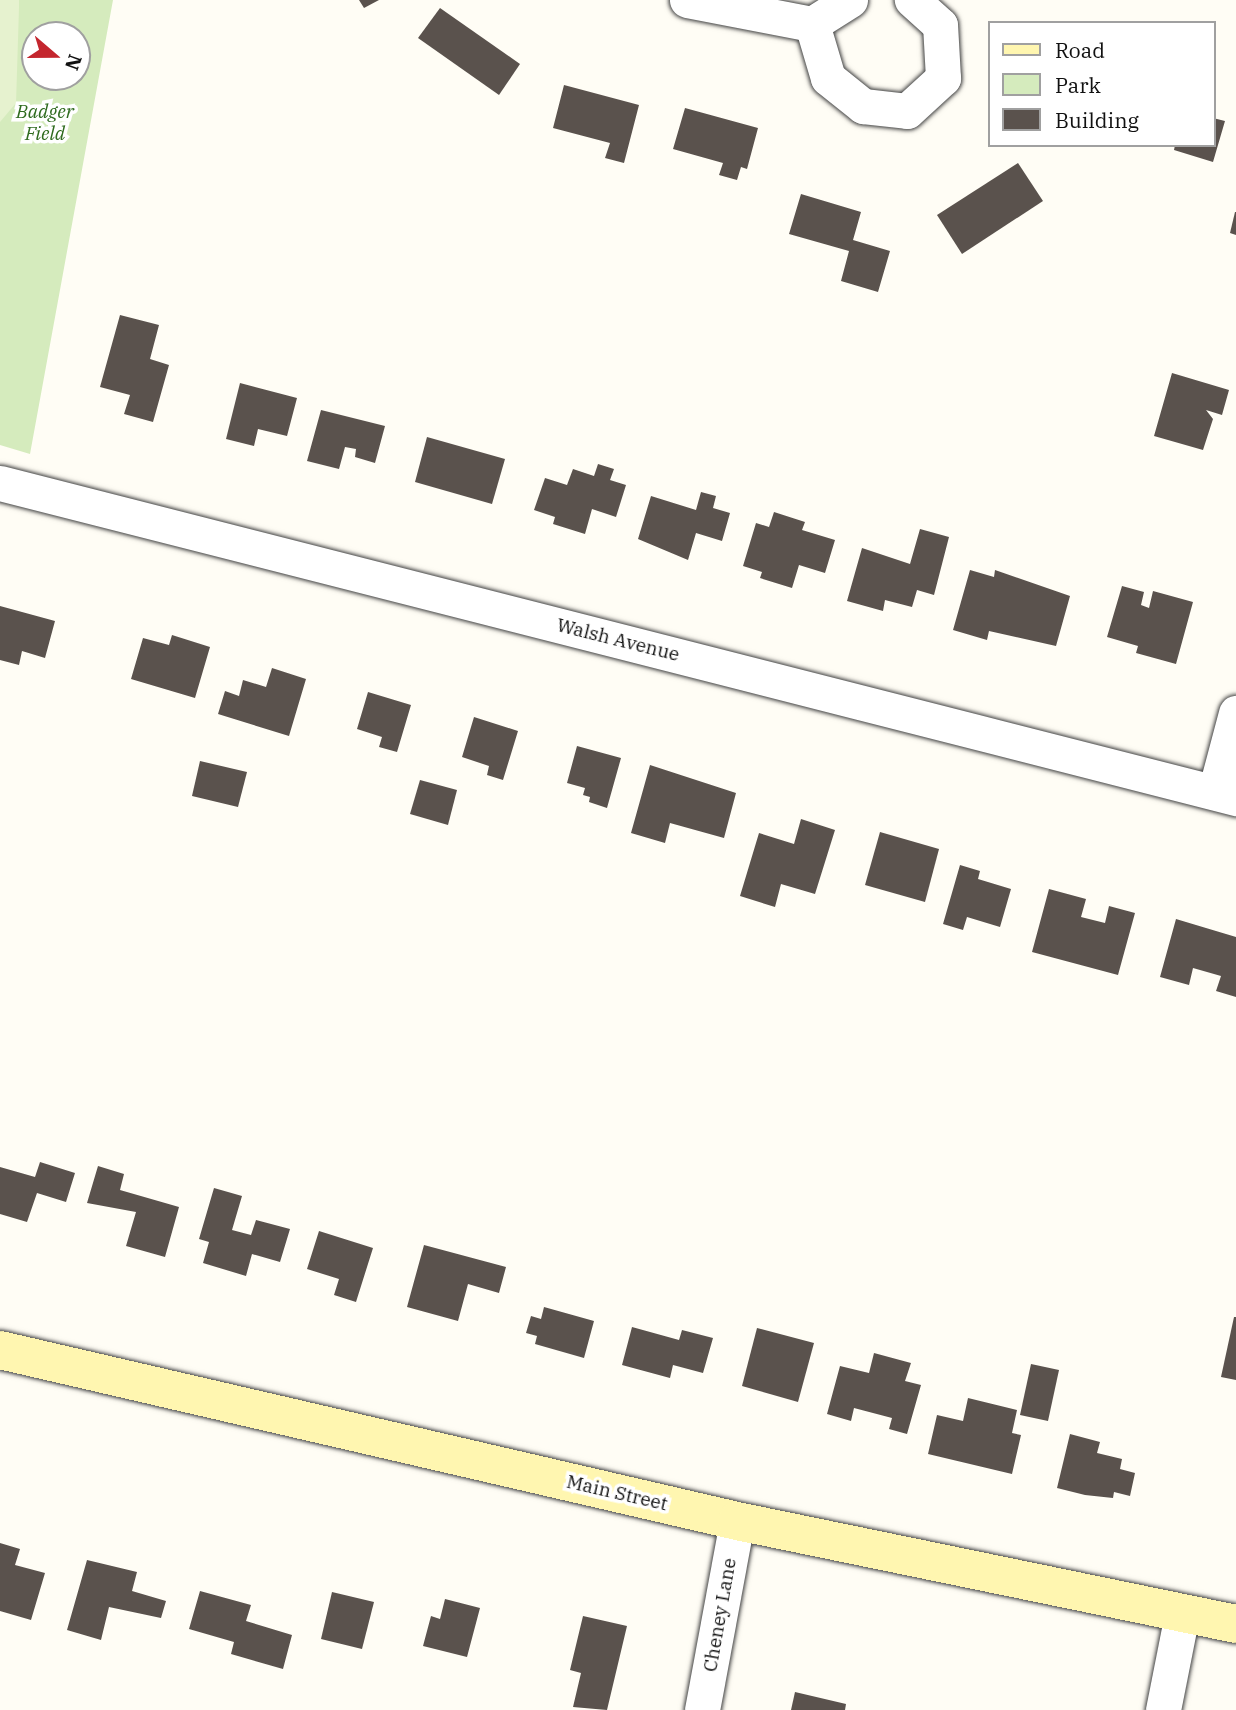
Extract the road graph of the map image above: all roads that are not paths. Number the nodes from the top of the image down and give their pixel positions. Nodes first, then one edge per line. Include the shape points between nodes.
1 (687, 0) edge
2 (850, 0) edge
3 (912, 0) edge
4 (812, 24) junction
5 (0, 482) edge
6 (1236, 713) edge
7 (1226, 795) edge
8 (0, 1350) edge
9 (737, 1521) junction
10 (1182, 1614) junction
11 (1236, 1624) edge
12 (702, 1710) edge
13 (1163, 1710) edge

1 - 4 street
2 - 4 street
3 - 4 street via 940,25 943,78 907,111 863,106 828,78
5 - 7 street, Walsh Avenue
6 - 7 street
8 - 9 main road, Main Street
9 - 10 main road, Main Street
9 - 12 street, Cheney Lane
10 - 11 main road, Main Street
10 - 13 street

